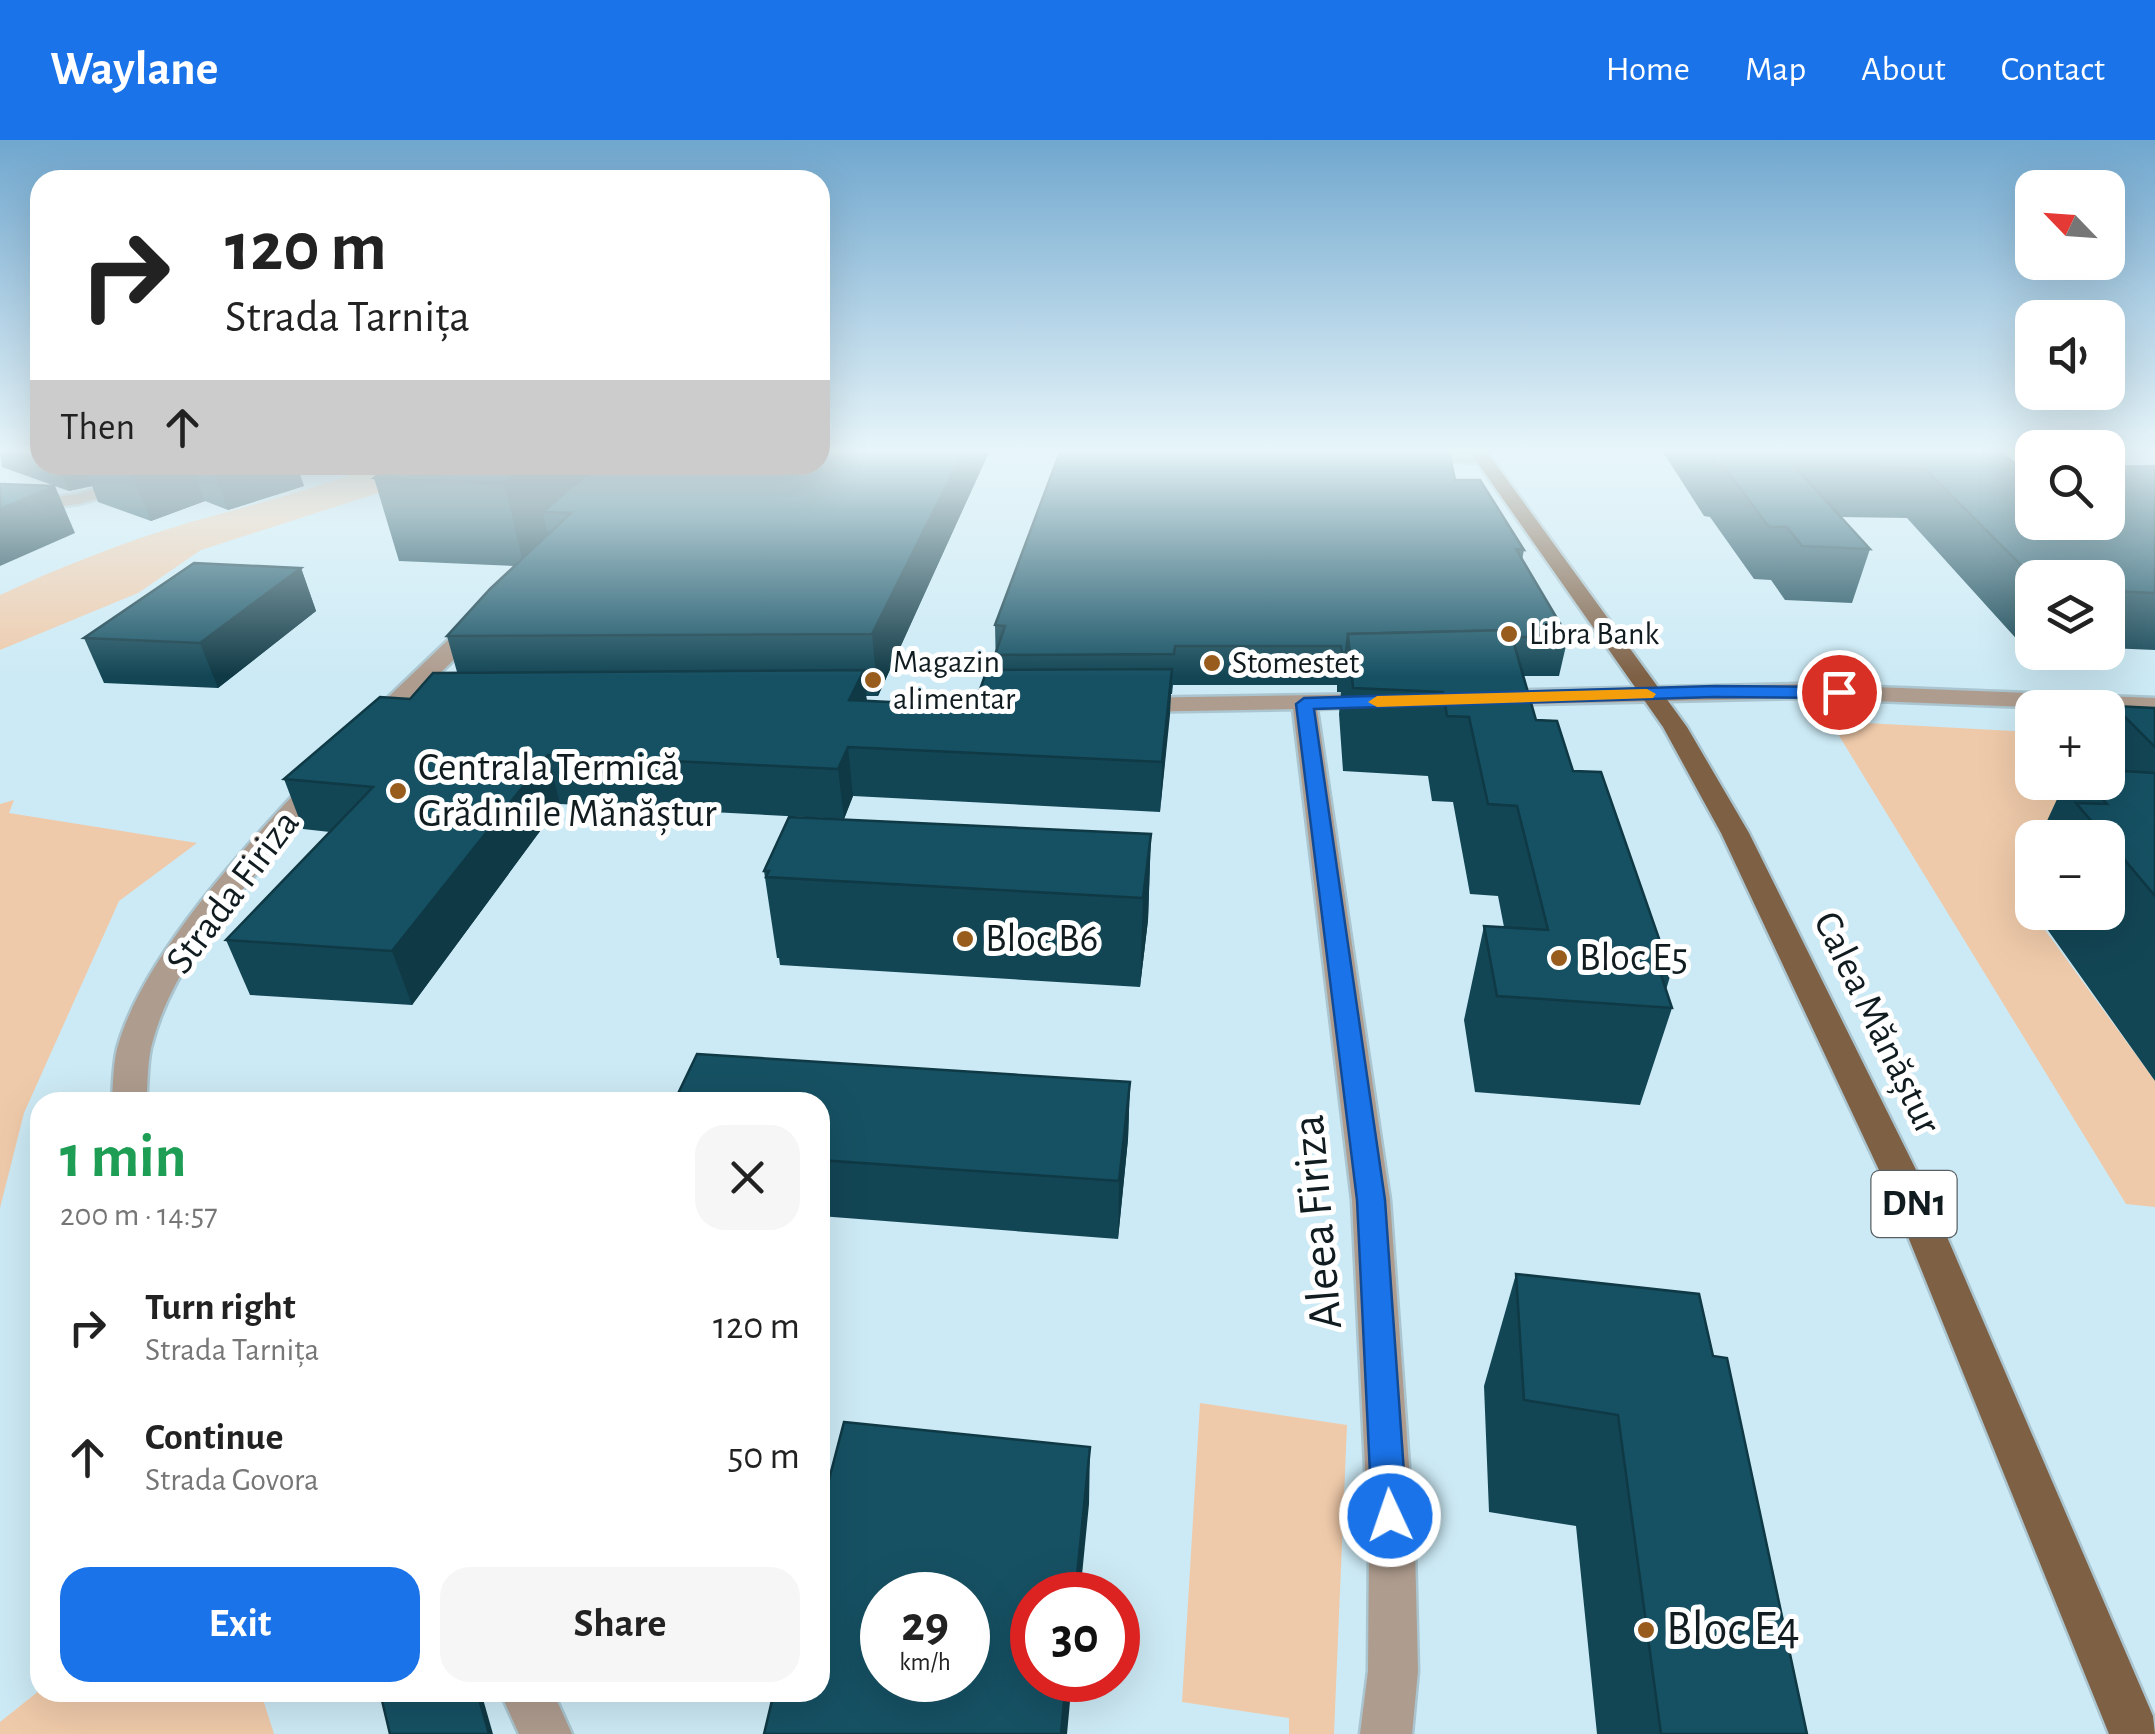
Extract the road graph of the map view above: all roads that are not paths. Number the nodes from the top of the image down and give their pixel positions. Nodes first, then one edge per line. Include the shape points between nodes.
1 (1530, 526) edge
2 (501, 602) edge
3 (1651, 694) junction
4 (1472, 699) edge
5 (1398, 701) edge
6 (1304, 704) junction
7 (2155, 705) edge
8 (1105, 706) edge
9 (388, 709) junction
10 (428, 709) edge
11 (363, 736) edge
12 (338, 762) edge
13 (130, 1092) edge
14 (530, 1702) edge
15 (546, 1734) edge
16 (1386, 1734) edge
17 (2135, 1734) edge

1 - 3 main road, Calea Mănăștur / DN1
2 - 9 street
3 - 4 street
3 - 7 street via 1800,691
3 - 17 main road, Calea Mănăștur / DN1 via 1735,833 1913,1202
5 - 6 street
6 - 8 street
6 - 16 street, Aleea Firiza via 1371,1200 1392,1549
9 - 10 street
9 - 11 street
12 - 13 street, Strada Firiza via 284,820 171,968 135,1047
14 - 15 street

